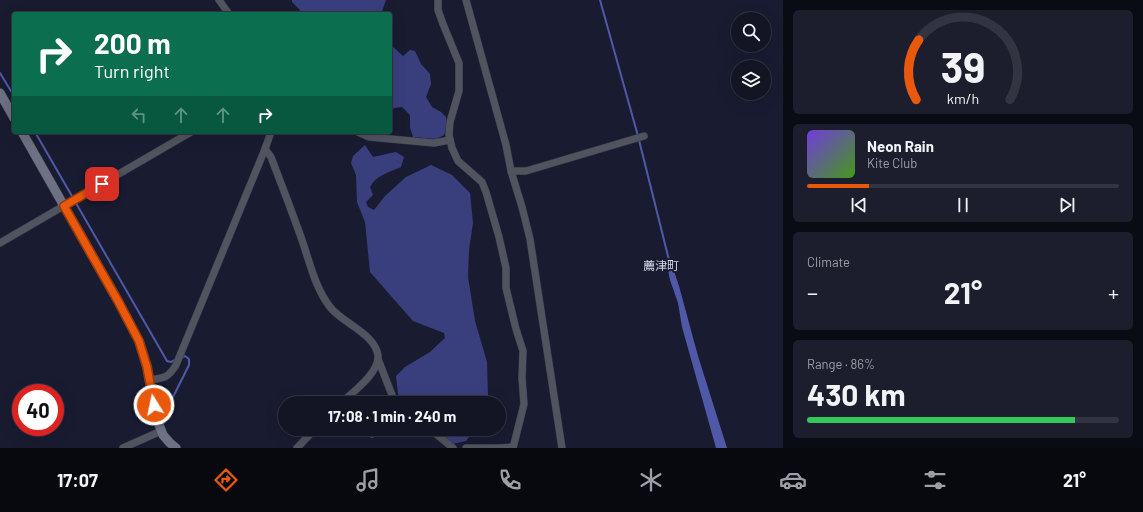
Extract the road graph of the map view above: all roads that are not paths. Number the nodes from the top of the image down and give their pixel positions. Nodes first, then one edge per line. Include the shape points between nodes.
1 (219, 0) edge
2 (438, 0) edge
3 (466, 0) edge
4 (228, 12) edge
5 (0, 93) edge
6 (12, 114) edge
7 (23, 134) edge
8 (188, 134) edge
9 (270, 134) edge
10 (362, 134) edge
11 (644, 136) dead end
12 (450, 140) junction
13 (265, 149) junction
14 (511, 171) junction
15 (64, 206) junction
16 (0, 243) edge
17 (378, 359) junction
18 (150, 380) junction
19 (348, 396) edge
20 (392, 396) edge
21 (161, 431) junction
22 (308, 436) edge
23 (439, 436) edge
24 (513, 447) edge
25 (123, 448) edge
26 (176, 448) edge
27 (297, 448) edge
28 (454, 448) edge
29 (466, 448) edge
30 (498, 448) edge
31 (562, 448) edge

1 - 4 street
2 - 12 street via 438,10 460,72 459,91 450,122
3 - 14 street
5 - 6 street
7 - 15 street
8 - 15 street
9 - 13 street
10 - 12 street via 369,137 434,143
11 - 14 street via 526,171
12 - 24 street via 458,161 482,182 486,192 499,237 508,295 523,351 524,404
13 - 17 street via 271,157 326,301 340,318 370,340 376,349
13 - 18 street via 176,365 170,374
14 - 31 street via 530,239
15 - 16 street
15 - 18 street via 139,341
17 - 19 street via 373,372
17 - 20 street
18 - 21 street
21 - 25 street
21 - 26 street
22 - 27 street
23 - 28 street
24 - 30 street
29 - 30 street

